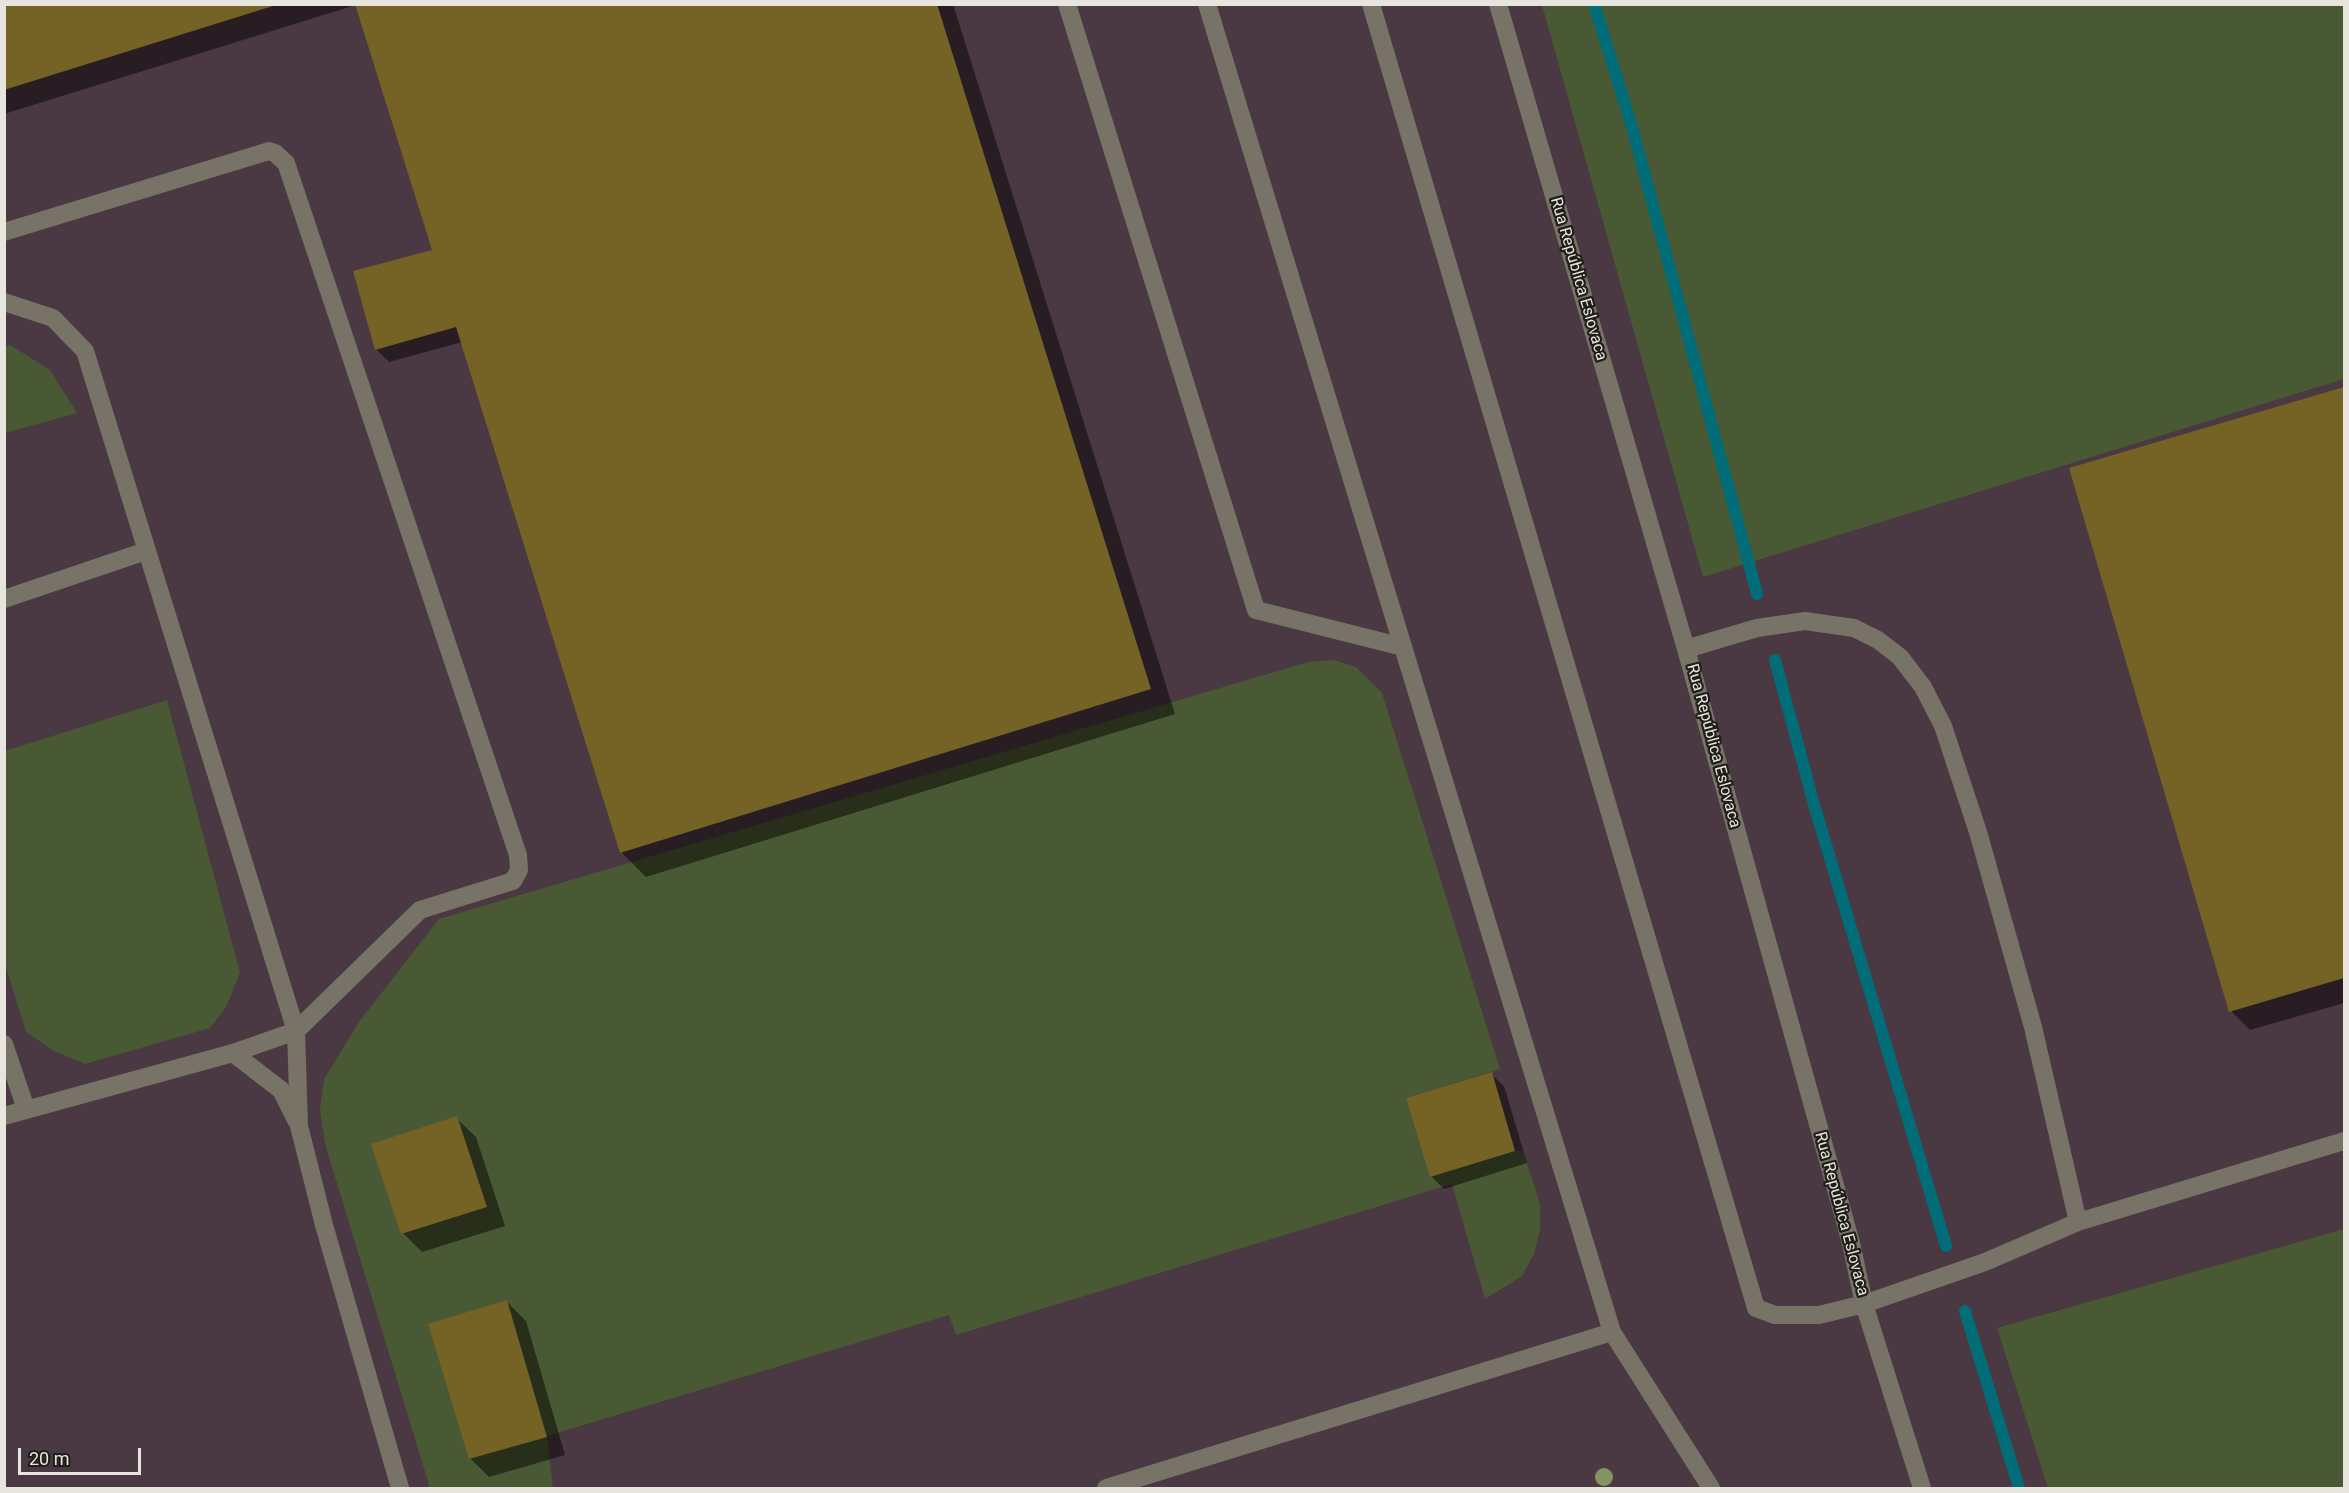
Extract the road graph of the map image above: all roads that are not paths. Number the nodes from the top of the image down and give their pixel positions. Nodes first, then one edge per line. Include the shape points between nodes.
1 (1067, 4) edge
2 (1207, 4) edge
3 (1371, 4) edge
4 (1498, 4) edge
5 (4, 232) edge
6 (4, 302) edge
7 (146, 551) junction
8 (4, 599) edge
9 (1403, 647) junction
10 (1686, 649) junction
11 (296, 1031) junction
12 (4, 1044) edge
13 (233, 1053) junction
14 (26, 1109) junction
15 (4, 1116) edge
16 (299, 1126) junction
17 (2344, 1141) edge
18 (2078, 1222) junction
19 (1864, 1304) junction
20 (1612, 1332) junction
21 (400, 1488) edge
22 (1106, 1488) edge
23 (1711, 1488) edge
24 (1922, 1488) edge

1 - 9 lane via 1256,610
2 - 9 lane
3 - 19 lane via 1756,1308 1775,1316 1819,1315
4 - 10 lane, Rua República Eslovaca
5 - 11 lane via 269,151 286,163 518,855 519,870 513,881 420,910
6 - 7 lane via 54,318 85,351
7 - 8 lane
7 - 11 lane
9 - 20 lane
10 - 18 lane via 1757,628 1805,621 1854,628 1900,657 1923,687 1943,726 1978,832 2033,1027
10 - 19 lane, Rua República Eslovaca
11 - 13 lane
11 - 16 lane
12 - 14 lane
13 - 14 lane
13 - 16 lane via 281,1090
14 - 15 lane
16 - 21 lane
17 - 18 lane
18 - 19 lane via 1985,1262
19 - 24 lane, Rua República Eslovaca
20 - 22 lane
20 - 23 lane

